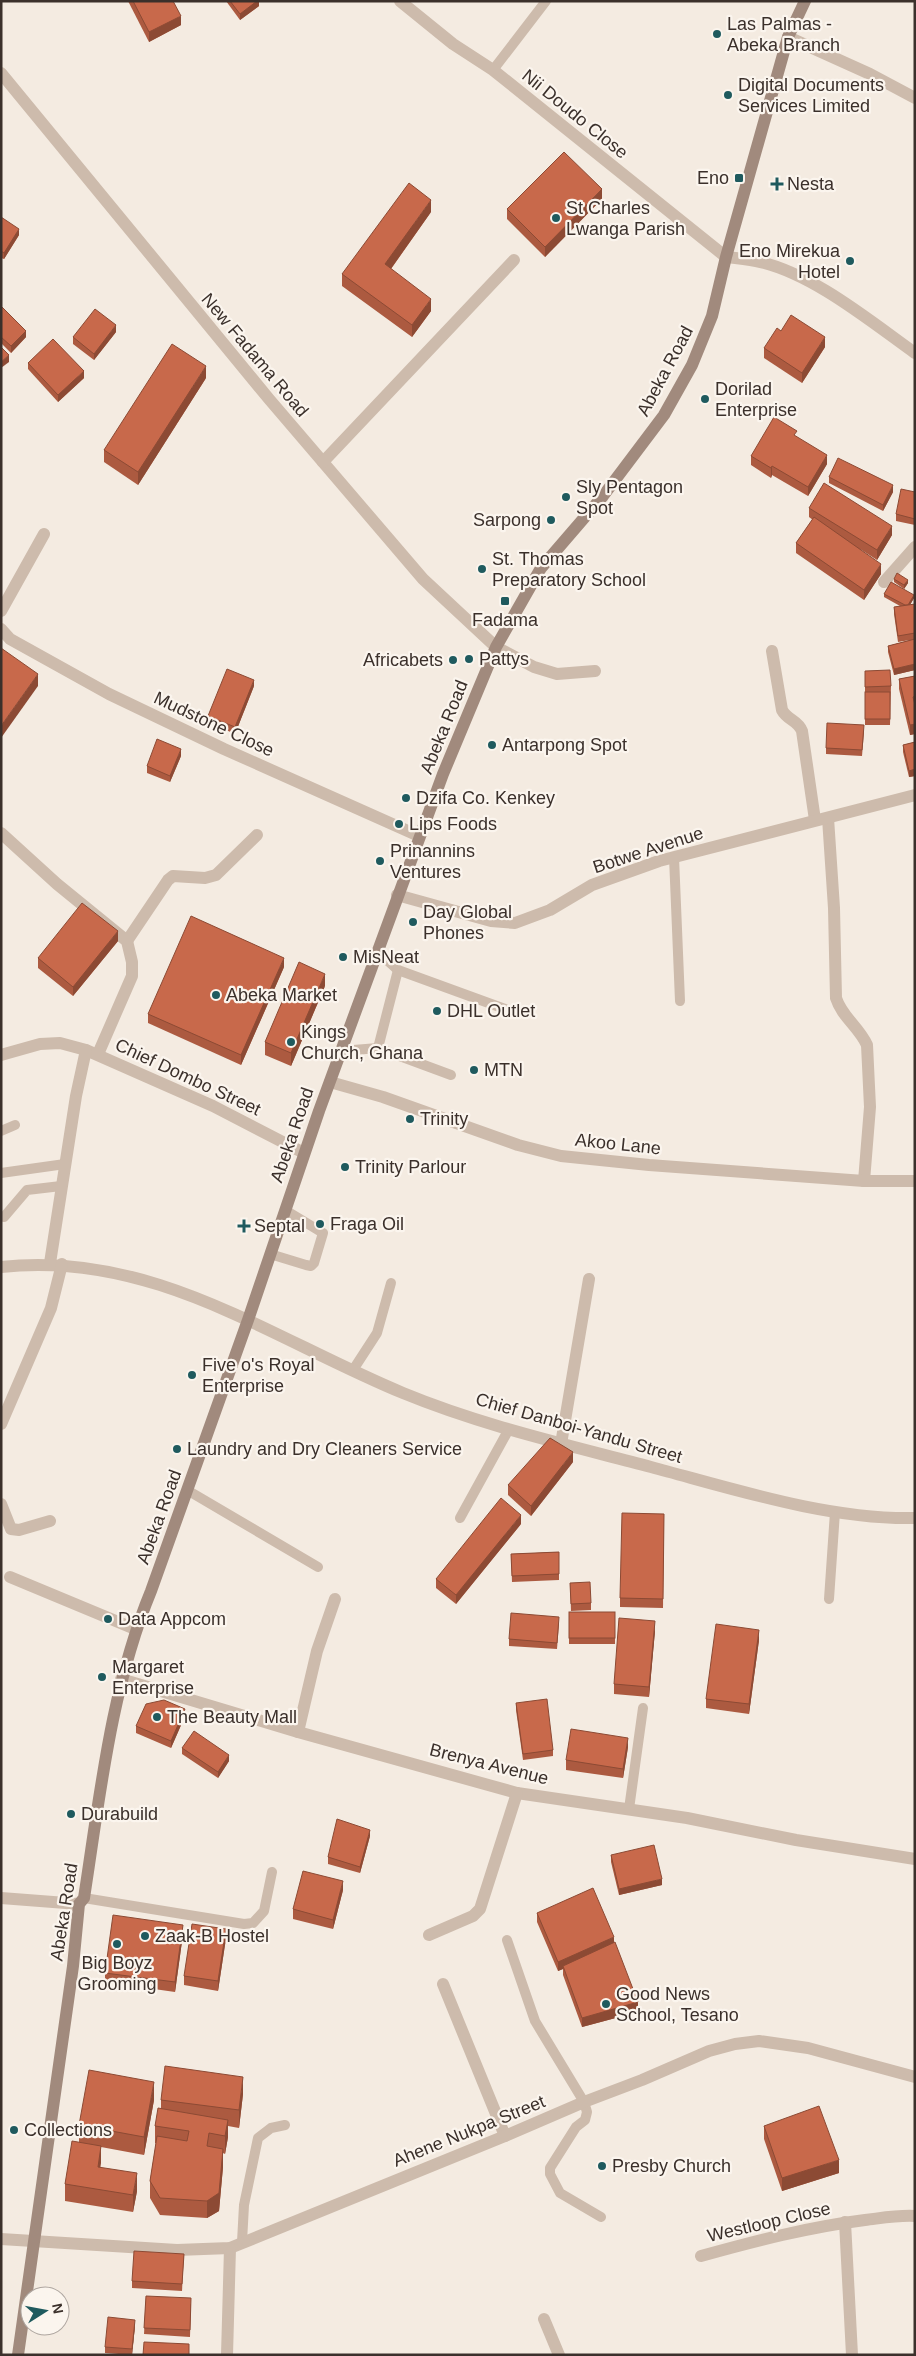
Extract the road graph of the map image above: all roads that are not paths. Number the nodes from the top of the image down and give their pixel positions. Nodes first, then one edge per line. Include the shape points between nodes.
1 (400, 1) edge
2 (546, 1) edge
3 (805, 1) edge
4 (788, 37) junction
5 (493, 70) junction
6 (1, 74) edge
7 (915, 98) edge
8 (726, 257) junction
9 (514, 260) dead end
10 (915, 353) edge
11 (323, 462) junction
12 (44, 534) dead end
13 (915, 547) edge
14 (884, 582) dead end
15 (1, 611) edge
16 (1, 629) edge
17 (496, 647) junction
18 (772, 651) dead end
19 (595, 671) dead end
20 (915, 795) edge
21 (828, 818) junction
22 (814, 820) junction
23 (1, 833) edge
24 (257, 835) dead end
25 (419, 836) junction
26 (674, 857) junction
27 (397, 895) junction
28 (127, 941) junction
29 (377, 951) junction
30 (398, 970) junction
31 (680, 1001) dead end
32 (505, 1009) dead end
33 (378, 1048) junction
34 (92, 1052) junction
35 (341, 1052) junction
36 (1, 1054) edge
37 (451, 1076) dead end
38 (330, 1082) junction
39 (14, 1125) dead end
40 (1, 1131) edge
41 (304, 1153) junction
42 (65, 1164) junction
43 (1, 1173) edge
44 (864, 1181) junction
45 (915, 1181) edge
46 (61, 1186) junction
47 (285, 1210) junction
48 (4, 1217) dead end
49 (270, 1254) junction
50 (56, 1263) junction
51 (1, 1267) edge
52 (589, 1279) dead end
53 (391, 1283) dead end
54 (248, 1320) junction
55 (353, 1370) junction
56 (1, 1424) edge
57 (510, 1429) junction
58 (561, 1444) junction
59 (187, 1490) junction
60 (1, 1504) edge
61 (835, 1512) junction
62 (460, 1518) dead end
63 (915, 1518) edge
64 (50, 1521) dead end
65 (318, 1566) dead end
66 (10, 1577) dead end
67 (335, 1599) dead end
68 (829, 1599) dead end
69 (135, 1629) junction
70 (121, 1679) junction
71 (643, 1708) dead end
72 (298, 1732) junction
73 (517, 1793) junction
74 (628, 1809) junction
75 (915, 1858) edge
76 (272, 1872) dead end
77 (2, 1897) edge
78 (82, 1901) junction
79 (428, 1935) dead end
80 (507, 1940) dead end
81 (444, 1984) dead end
82 (915, 2076) edge
83 (584, 2102) junction
84 (285, 2125) dead end
85 (505, 2136) junction
86 (915, 2216) edge
87 (601, 2218) dead end
88 (845, 2222) junction
89 (1, 2239) edge
90 (33, 2240) junction
91 (242, 2242) junction
92 (230, 2248) junction
93 (701, 2256) dead end
94 (544, 2319) dead end
95 (18, 2355) edge
96 (228, 2355) edge
97 (559, 2355) edge
98 (852, 2355) edge

1 - 5 street, Nii Doudo Close via 453,44
2 - 5 lane
3 - 4 street, Abeka Road
4 - 7 street
4 - 8 street, Abeka Road
5 - 8 street, Nii Doudo Close
6 - 11 street, New Fadama Road
8 - 10 street via 758,261 826,290
8 - 17 street, Abeka Road via 712,316 692,364 664,415 603,496 541,568
9 - 11 street
11 - 17 street, New Fadama Road via 423,579
12 - 15 street
13 - 14 street
16 - 25 street, Mudstone Close via 10,639 109,694
17 - 19 street, New Fadama Road via 534,667 557,674
17 - 25 street, Abeka Road
18 - 22 street via 782,710 785,716 800,724 802,731
20 - 21 street, Botwe Avenue
21 - 22 street, Botwe Avenue
21 - 44 street via 836,998 840,1010 867,1044 870,1107
22 - 26 street, Botwe Avenue
23 - 28 street via 56,884
24 - 28 street via 216,875 205,878 173,876 168,880
25 - 27 street, Abeka Road
26 - 27 street, Botwe Avenue via 592,885 550,910 515,923 491,921
26 - 31 lane
27 - 29 street, Abeka Road
28 - 34 street, Chief Dombo Street via 132,976
29 - 30 lane
29 - 35 street, Abeka Road
30 - 32 lane
30 - 33 lane
33 - 35 lane
33 - 37 lane
34 - 36 street via 60,1043 40,1044
34 - 41 street, Chief Dombo Street via 213,1106
34 - 42 street via 76,1096
35 - 38 street, Abeka Road
38 - 41 street, Abeka Road
38 - 44 street, Akoo Lane via 383,1097 518,1145 561,1156
39 - 40 lane
41 - 47 street, Abeka Road
42 - 43 lane
42 - 46 street
44 - 45 street, Akoo Lane
46 - 48 lane via 27,1190
46 - 50 street
47 - 49 street, Abeka Road
47 - 49 lane via 323,1232 314,1263 306,1265
49 - 54 street, Abeka Road
50 - 51 street, Chief Danboi-Yandu Street
50 - 54 street, Chief Danboi-Yandu Street via 134,1276 219,1306
50 - 56 street via 51,1308
52 - 58 street
53 - 55 lane via 377,1333
54 - 55 street, Chief Danboi-Yandu Street
54 - 59 street, Abeka Road
55 - 57 street, Chief Danboi-Yandu Street via 404,1393
57 - 58 street, Chief Danboi-Yandu Street
57 - 62 lane
58 - 61 street, Chief Danboi-Yandu Street
59 - 65 lane
59 - 69 street, Abeka Road
60 - 64 street via 11,1529 19,1530
61 - 63 street, Chief Danboi-Yandu Street
61 - 68 lane
66 - 69 street
67 - 72 street via 317,1651
69 - 70 street, Abeka Road
70 - 72 street, Brenya Avenue
70 - 78 street, Abeka Road
71 - 74 lane
72 - 73 street, Brenya Avenue
73 - 74 street, Brenya Avenue
73 - 79 street via 480,1909 473,1916
74 - 75 street, Brenya Avenue
76 - 78 lane via 264,1910 253,1923
77 - 78 street
78 - 90 street, Abeka Road
80 - 83 lane via 535,2022
81 - 85 street
82 - 83 street, Ahene Nukpa Street via 808,2048 759,2040 709,2051
83 - 85 street, Ahene Nukpa Street
83 - 87 lane via 585,2120 576,2127 550,2168 550,2174 560,2193
84 - 91 lane via 271,2128 258,2138 244,2205
85 - 91 street, Ahene Nukpa Street
86 - 88 street, Westloop Close
88 - 93 street, Westloop Close via 766,2237
88 - 98 street
89 - 90 street, Ahene Nukpa Street
90 - 92 street, Ahene Nukpa Street via 177,2250
90 - 95 street, Abeka Road
91 - 92 street, Ahene Nukpa Street
92 - 96 street
94 - 97 street

